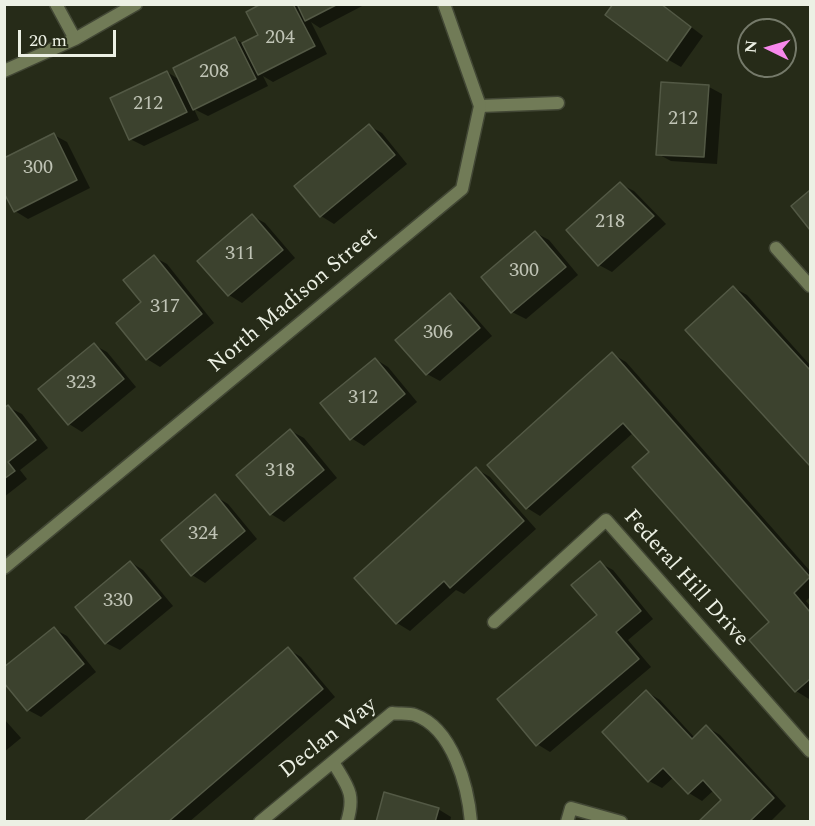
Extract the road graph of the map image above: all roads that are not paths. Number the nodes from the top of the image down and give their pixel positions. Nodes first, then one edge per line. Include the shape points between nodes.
1 (56, 4) edge
2 (136, 4) edge
3 (444, 4) edge
4 (75, 39) junction
5 (4, 70) edge
6 (558, 103) dead end
7 (480, 106) junction
8 (776, 248) dead end
9 (810, 286) edge
10 (4, 568) edge
11 (494, 622) dead end
12 (810, 751) edge
13 (333, 762) junction
14 (260, 822) edge
15 (347, 822) edge
16 (471, 822) edge
17 (567, 822) edge
18 (621, 822) edge

1 - 4 street
2 - 4 street
3 - 7 street
4 - 5 street
6 - 7 street
7 - 10 street, North Madison Street via 462,189
8 - 9 street
11 - 12 street, Federal Hill Drive via 606,520
13 - 14 street, Declan Way
13 - 15 street via 352,794
13 - 16 street, Declan Way via 392,713 416,716 437,730 454,754 469,798
17 - 18 street via 571,808

